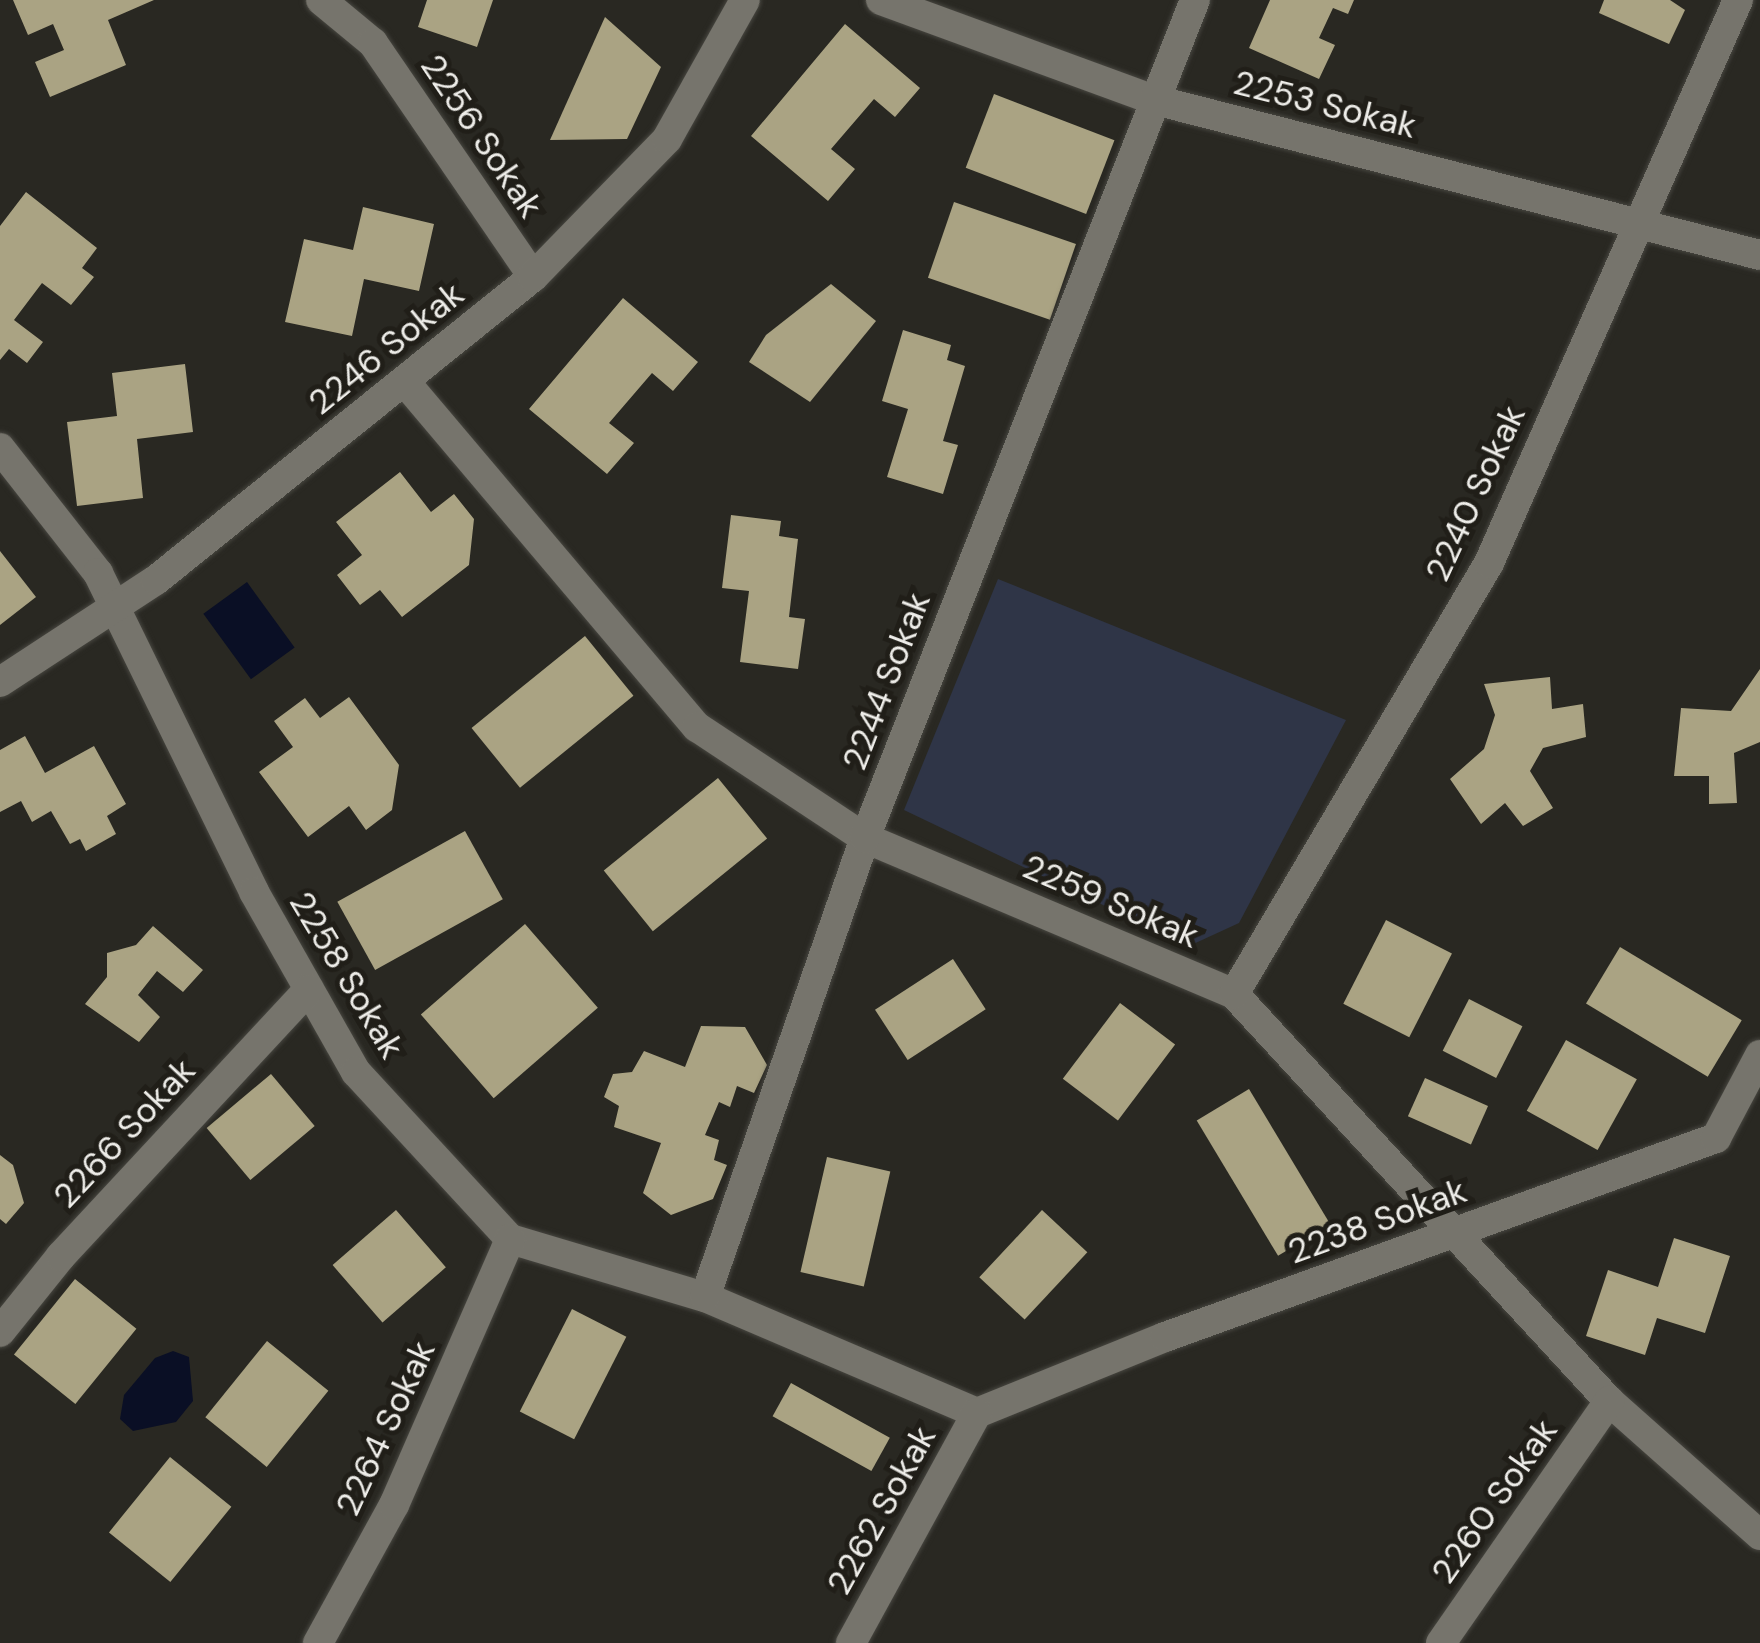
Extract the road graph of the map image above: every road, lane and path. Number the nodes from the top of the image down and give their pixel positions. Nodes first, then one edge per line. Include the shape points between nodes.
1 (321, 0) edge
2 (745, 0) edge
3 (880, 0) edge
4 (1196, 0) edge
5 (1738, 0) edge
6 (354, 13) edge
7 (1155, 100) junction
8 (1636, 220) junction
9 (1760, 255) edge
10 (534, 277) junction
11 (405, 382) junction
12 (0, 448) edge
13 (114, 607) junction
14 (0, 682) edge
15 (865, 838) junction
16 (309, 989) junction
17 (1234, 994) junction
18 (1760, 1055) edge
19 (1454, 1233) junction
20 (510, 1239) junction
21 (705, 1297) junction
22 (0, 1332) edge
23 (1609, 1401) junction
24 (976, 1413) junction
25 (1760, 1535) edge
26 (318, 1643) edge
27 (852, 1643) edge
28 (1442, 1643) edge

1 - 6 street, 2256 Sokak
2 - 10 street, 2246 Sokak via 668,139
3 - 7 street, 2253 Sokak
4 - 7 street, 2244 Sokak
5 - 8 street, 2240 Sokak
6 - 10 street, 2256 Sokak
7 - 8 street, 2253 Sokak
7 - 15 street, 2244 Sokak
8 - 9 street, 2253 Sokak
8 - 17 street, 2240 Sokak via 1490,563
10 - 11 street, 2246 Sokak
11 - 13 street, 2246 Sokak
11 - 15 street, 2259 Sokak via 696,726
12 - 13 street, 2258 Sokak via 98,574
13 - 14 street, 2246 Sokak
13 - 16 street, 2258 Sokak
15 - 17 street, 2259 Sokak
15 - 21 street, 2244 Sokak
16 - 20 street, 2258 Sokak via 356,1072
16 - 22 street, 2266 Sokak via 61,1256
17 - 19 street, 2259 Sokak
18 - 19 street, 2238 Sokak via 1716,1138
19 - 23 street, 2259 Sokak
19 - 24 street, 2238 Sokak
20 - 21 street
20 - 26 street, 2264 Sokak via 394,1505
21 - 24 street
23 - 25 street, 2259 Sokak
23 - 28 street, 2260 Sokak
24 - 27 street, 2262 Sokak

